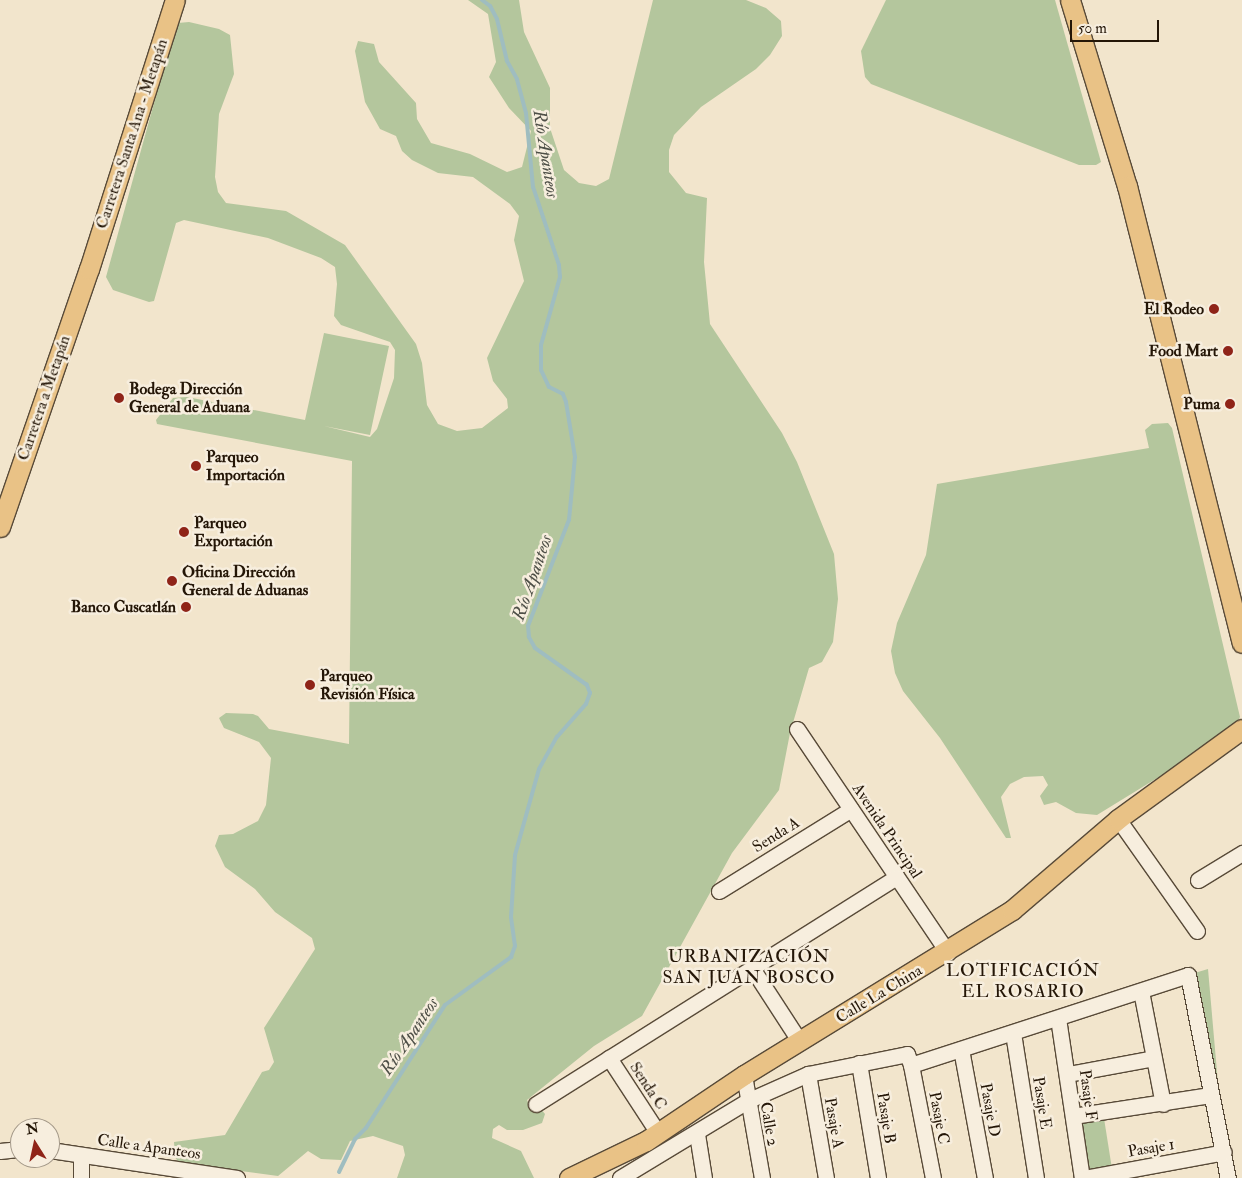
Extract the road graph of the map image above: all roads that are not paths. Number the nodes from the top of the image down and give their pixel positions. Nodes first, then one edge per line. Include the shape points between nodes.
1 (175, 0) edge
2 (1070, 0) edge
3 (89, 268) joint
4 (0, 528) edge
5 (1242, 643) edge
6 (797, 729) dead end
7 (1242, 729) edge
8 (851, 809) junction
9 (1118, 819) junction
10 (1242, 853) edge
11 (897, 877) junction
12 (1198, 880) dead end
13 (719, 891) dead end
14 (1197, 931) dead end
15 (948, 952) junction
16 (752, 968) junction
17 (1141, 991) junction
18 (1058, 1018) junction
19 (1013, 1033) junction
20 (800, 1042) junction
21 (961, 1049) junction
22 (609, 1058) junction
23 (1154, 1058) junction
24 (860, 1063) junction
25 (911, 1065) junction
26 (808, 1074) junction
27 (1068, 1074) junction
28 (744, 1075) junction
29 (1210, 1095) junction
30 (747, 1101) junction
31 (536, 1104) dead end
32 (1163, 1104) junction
33 (1074, 1116) junction
34 (658, 1133) junction
35 (697, 1134) junction
36 (60, 1152) edge
37 (1224, 1152) junction
38 (81, 1155) junction
39 (649, 1171) edge
40 (194, 1174) edge
41 (81, 1178) edge
42 (237, 1178) edge
43 (570, 1178) edge
44 (620, 1178) edge
45 (704, 1178) edge
46 (762, 1178) edge
47 (826, 1178) edge
48 (878, 1178) edge
49 (933, 1178) edge
50 (985, 1178) edge
51 (1036, 1178) edge
52 (1083, 1178) edge
53 (1228, 1178) edge

1 - 3 main road, Carretera Santa Ana - Metapán
2 - 5 main road via 1127,186
3 - 4 main road, Carretera a Metapán
6 - 8 street, Avenida Principal
7 - 9 main road, Calle La China
8 - 11 street, Avenida Principal
8 - 13 street, Senda A
9 - 14 street
9 - 15 main road, Calle La China via 1012,910
10 - 12 street
11 - 15 street, Avenida Principal
11 - 16 street
15 - 20 main road, Calle La China
16 - 20 street
16 - 22 street
17 - 18 street
17 - 23 street
17 - 29 street via 1188,975
18 - 19 street
18 - 27 street, Pasaje F
19 - 21 street
19 - 51 street, Pasaje E
20 - 28 main road, Calle La China
21 - 25 street
21 - 50 street, Pasaje D
22 - 31 street
22 - 34 street, Senda C
23 - 27 street
23 - 32 street
24 - 25 street via 907,1054
24 - 26 street
24 - 48 street, Pasaje B
25 - 49 street, Pasaje C
26 - 30 street
26 - 47 street, Pasaje A
27 - 33 street, Pasaje F
28 - 30 street, Calle 2
28 - 34 main road, Calle La China
29 - 32 street
29 - 37 street
30 - 35 street
30 - 46 street, Calle 2
32 - 33 street
33 - 52 street, Pasaje F
34 - 43 main road, Calle La China
35 - 39 street
35 - 45 street
36 - 38 street, Calle a Apanteos
37 - 52 street, Pasaje 1
37 - 53 street
38 - 40 street, Calle a Apanteos
38 - 41 street
39 - 44 street
40 - 42 street, Calle a Apanteos

